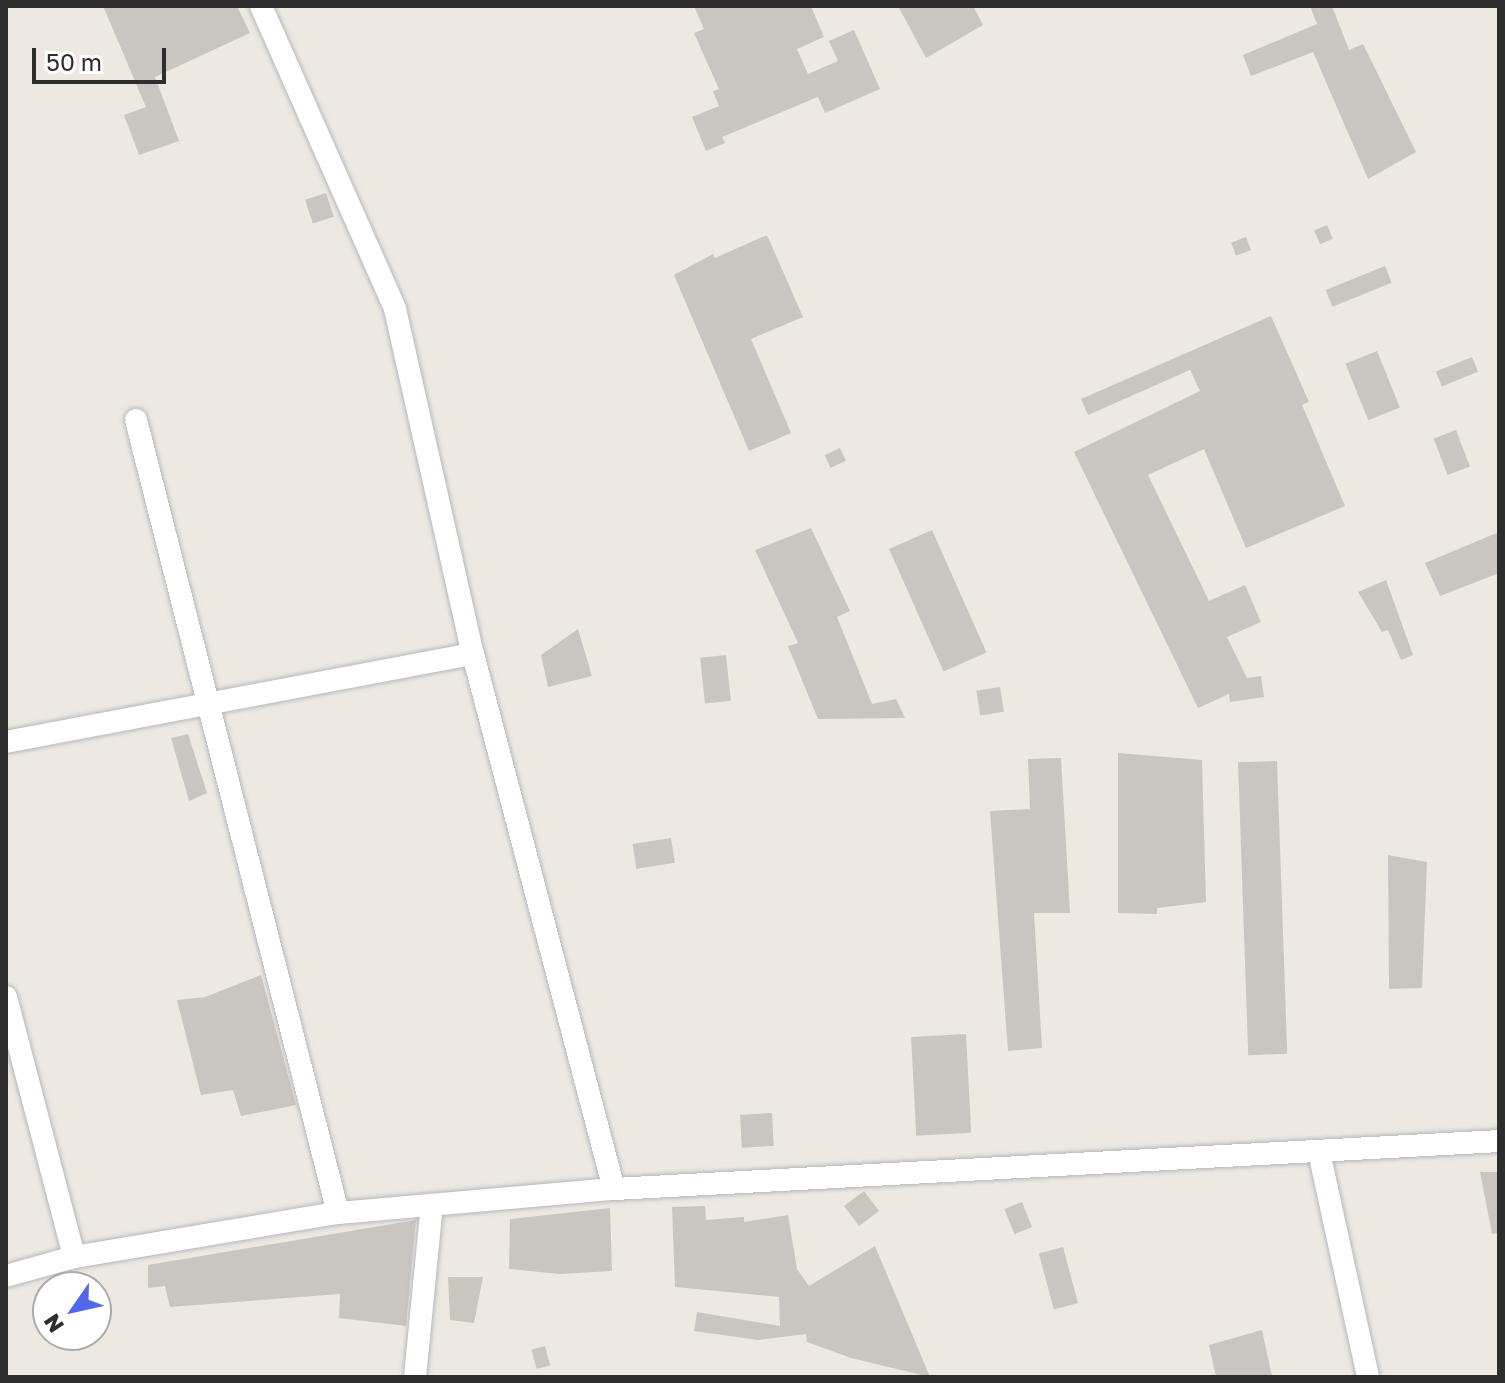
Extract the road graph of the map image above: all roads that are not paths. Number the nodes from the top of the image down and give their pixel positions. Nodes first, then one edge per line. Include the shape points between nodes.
1 (261, 6) edge
2 (136, 420) dead end
3 (473, 654) junction
4 (210, 702) junction
5 (6, 742) edge
6 (6, 997) edge
7 (1499, 1141) edge
8 (1319, 1152) junction
9 (614, 1189) junction
10 (432, 1205) junction
11 (338, 1213) junction
12 (74, 1257) junction
13 (6, 1276) edge
14 (415, 1377) edge
15 (1368, 1377) edge

1 - 3 street via 395,309
2 - 4 street
3 - 4 street
3 - 9 street
4 - 5 street
4 - 11 street
6 - 12 street
7 - 8 street
8 - 9 street
8 - 15 street
9 - 10 street
10 - 11 street
10 - 14 street
11 - 12 street
12 - 13 street

